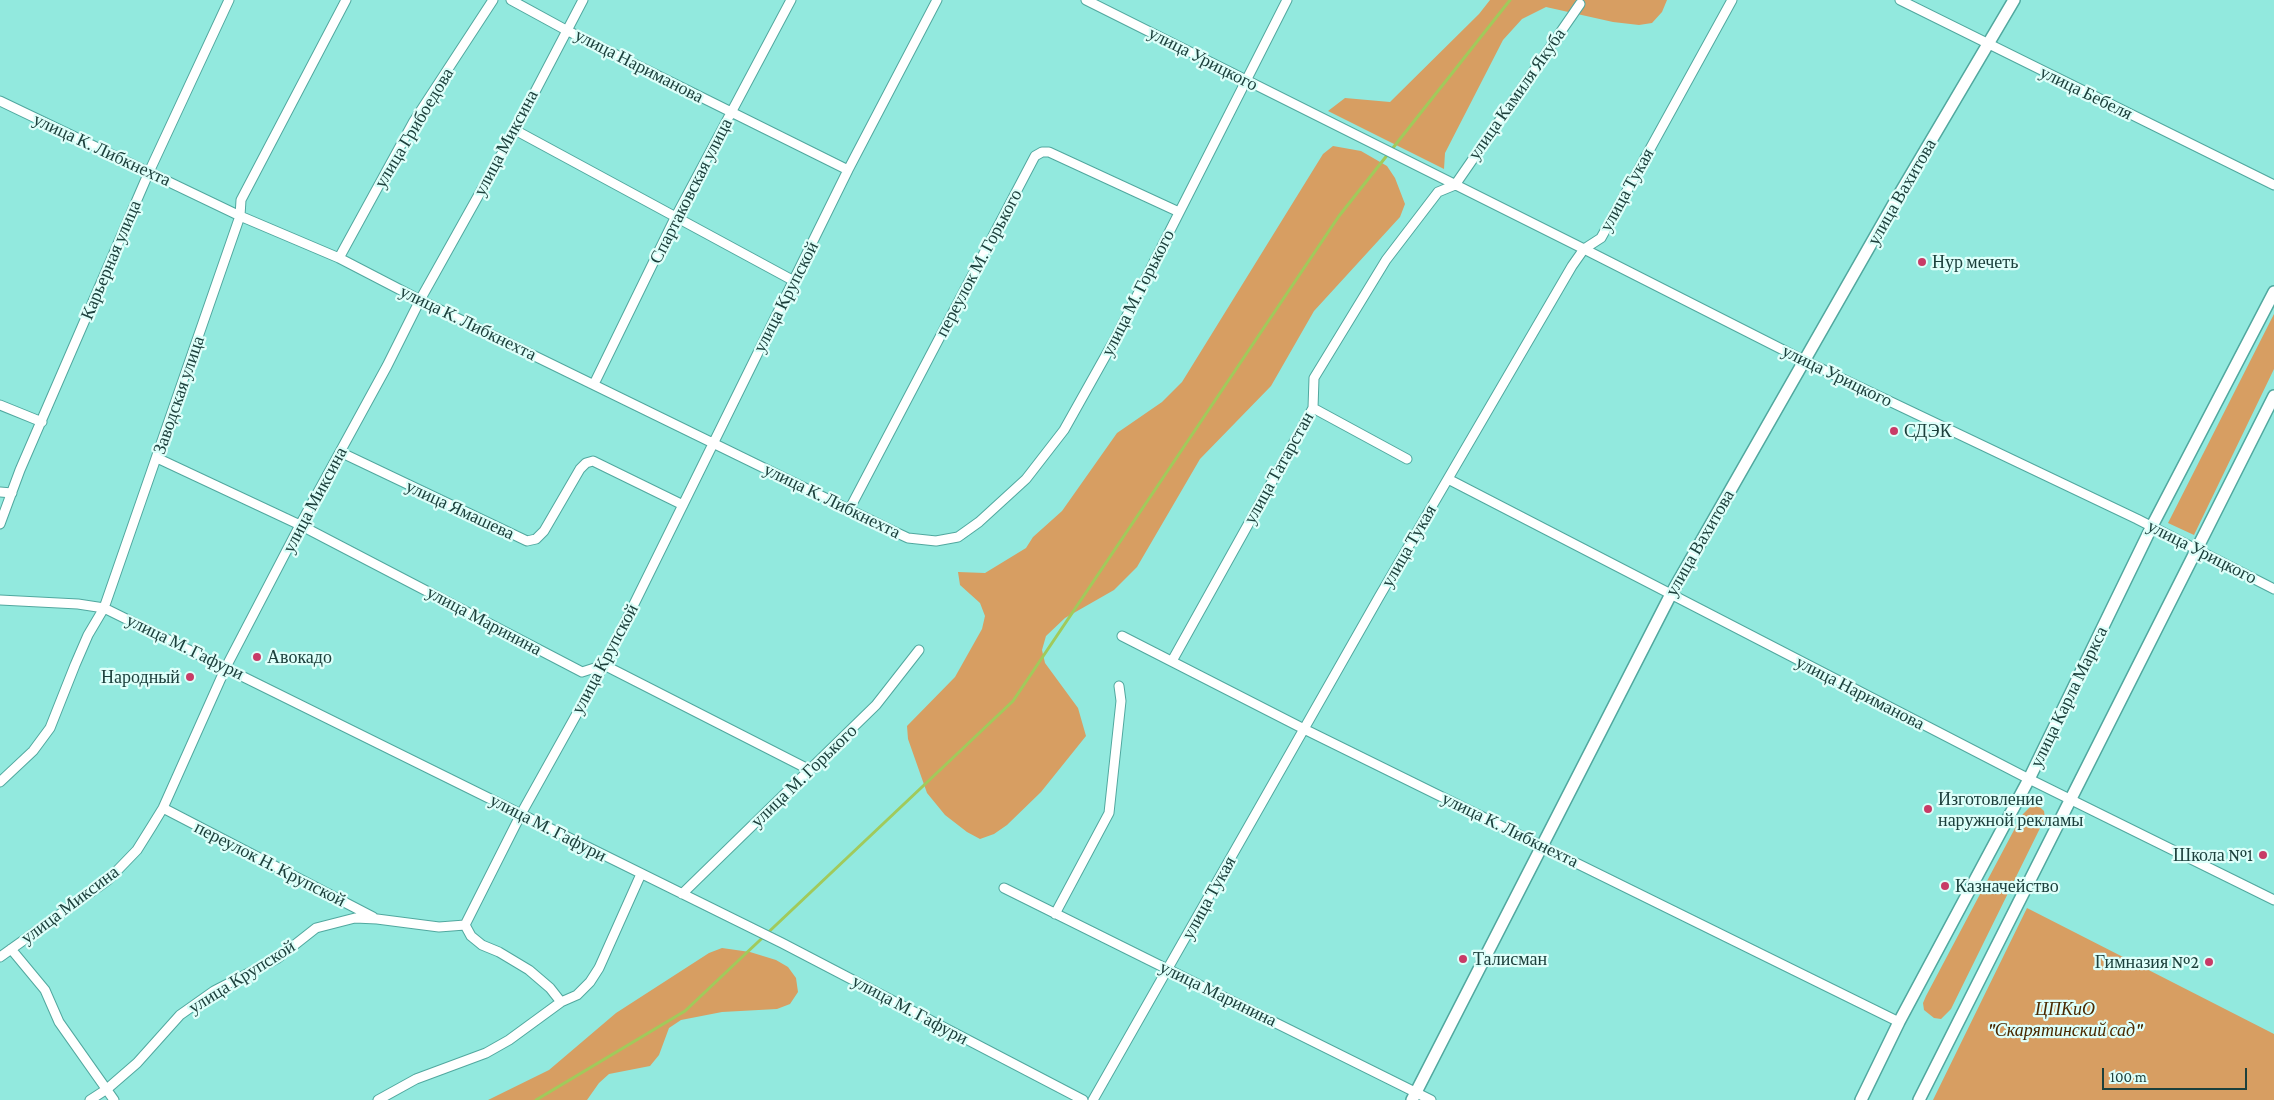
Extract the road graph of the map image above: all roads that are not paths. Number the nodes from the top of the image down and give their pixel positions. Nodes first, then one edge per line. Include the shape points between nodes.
1 (229, 0) edge
2 (346, 0) edge
3 (493, 0) edge
4 (511, 0) edge
5 (583, 0) edge
6 (792, 0) edge
7 (937, 0) edge
8 (1086, 0) edge
9 (1287, 0) edge
10 (1732, 0) edge
11 (1900, 0) edge
12 (2014, 0) edge
13 (1580, 4) dead end
14 (566, 30) junction
15 (1987, 45) junction
16 (1245, 81) junction
17 (0, 101) edge
18 (4, 108) edge
19 (730, 112) junction
20 (515, 130) junction
21 (848, 170) junction
22 (149, 172) junction
23 (1455, 185) junction
24 (2274, 185) edge
25 (1179, 212) junction
26 (240, 216) junction
27 (676, 218) junction
28 (1584, 249) junction
29 (339, 258) junction
30 (794, 281) junction
31 (2274, 292) edge
32 (420, 300) junction
33 (1805, 361) junction
34 (594, 384) junction
35 (2274, 396) edge
36 (0, 405) edge
37 (1314, 408) junction
38 (42, 422) junction
39 (712, 443) junction
40 (340, 452) junction
41 (157, 458) junction
42 (1407, 459) dead end
43 (1448, 479) junction
44 (0, 492) edge
45 (12, 493) junction
46 (683, 505) junction
47 (849, 510) junction
48 (0, 524) edge
49 (300, 525) junction
50 (2152, 526) junction
51 (936, 541) joint
52 (2198, 549) junction
53 (2274, 589) edge
54 (1670, 596) junction
55 (0, 600) edge
56 (104, 608) junction
57 (1122, 636) dead end
58 (919, 650) dead end
59 (1172, 662) junction
60 (604, 665) junction
61 (226, 667) junction
62 (1119, 686) dead end
63 (1304, 729) junction
64 (810, 770) junction
65 (2029, 779) junction
66 (0, 782) edge
67 (2072, 800) junction
68 (163, 808) junction
69 (521, 814) junction
70 (1542, 846) junction
71 (641, 874) junction
72 (1004, 888) dead end
73 (682, 894) junction
74 (2274, 900) edge
75 (1055, 914) junction
76 (377, 919) junction
77 (465, 925) junction
78 (11, 950) junction
79 (0, 957) edge
80 (1169, 969) junction
81 (561, 1002) junction
82 (1899, 1022) junction
83 (108, 1089) junction
84 (1414, 1096) edge
85 (90, 1100) edge
86 (114, 1100) edge
87 (378, 1100) edge
88 (1082, 1100) edge
89 (1093, 1100) edge
90 (1431, 1100) edge
91 (1861, 1100) edge
92 (1919, 1100) edge

1 - 22 street, Карьерная улица
2 - 26 street, Заводская улица via 241,200
3 - 29 street, улица Грибоедова via 414,121
4 - 14 street, улица Нариманова
5 - 14 street, улица Миксина
6 - 19 street, Спартаковская улица
7 - 21 street, улица Крупской
8 - 16 street, улица Урицкого
9 - 16 street, улица М. Горького
10 - 28 street, улица Тукая via 1601,238
11 - 15 street, улица Бебеля
12 - 15 main road, улица Вахитова
13 - 23 street, улица Камиля Якуба
14 - 19 street, улица Нариманова
14 - 20 street, улица Миксина
15 - 24 street, улица Бебеля
15 - 33 main road, улица Вахитова
16 - 23 street, улица Урицкого
16 - 25 street, улица М. Горького
17 - 18 street, улица К. Либкнехта
18 - 22 street, улица К. Либкнехта
19 - 21 street, улица Нариманова
19 - 27 street, Спартаковская улица
20 - 27 street
20 - 32 street, улица Миксина
21 - 30 street, улица Крупской
22 - 26 street, улица К. Либкнехта
22 - 38 street, Карьерная улица
23 - 28 street, улица Урицкого
23 - 37 street, улица Татарстан via 1438,192 1386,260 1314,378
25 - 47 street, переулок М. Горького via 1049,152 1035,156
25 - 51 street, улица М. Горького via 1082,400 1041,462 979,522 958,537
26 - 29 street, улица К. Либкнехта
26 - 41 street, Заводская улица
27 - 30 street
27 - 34 street, Спартаковская улица
28 - 33 street, улица Урицкого
28 - 43 street, улица Тукая
29 - 32 street, улица К. Либкнехта
30 - 39 street, улица Крупской
31 - 50 main road, улица Карла Маркса
32 - 34 street, улица К. Либкнехта
32 - 40 street, улица Миксина
33 - 50 street, улица Урицкого
33 - 54 main road, улица Вахитова
34 - 39 street, улица К. Либкнехта
35 - 52 main road
36 - 38 street
37 - 42 street
37 - 59 street, улица Татарстан
38 - 45 street, Карьерная улица
39 - 46 street, улица Крупской
39 - 47 street, улица К. Либкнехта
40 - 46 street, улица Ямашева via 527,541 536,539 544,531 580,469 593,461
40 - 49 street, улица Миксина
41 - 49 street, улица Маринина
41 - 56 street, Заводская улица
43 - 54 street, улица Нариманова
43 - 63 street, улица Тукая
44 - 45 street
45 - 48 street, Карьерная улица
46 - 60 street, улица Крупской
47 - 51 street, улица К. Либкнехта via 908,538
49 - 60 street, улица Маринина via 582,672
49 - 61 street, улица Миксина
50 - 52 street, улица Урицкого
50 - 65 main road, улица Карла Маркса
52 - 53 street, улица Урицкого
52 - 67 main road
54 - 65 street, улица Нариманова
54 - 70 main road, улица Вахитова
55 - 56 street, улица М. Гафури
56 - 61 street, улица М. Гафури
56 - 66 street, Заводская улица via 88,635 50,728 33,752
57 - 59 street, улица К. Либкнехта
58 - 64 street, улица М. Горького via 876,705
59 - 63 street, улица К. Либкнехта
60 - 64 street
60 - 69 street, улица Крупской
61 - 68 street, улица Миксина
61 - 69 street, улица М. Гафури
62 - 75 street via 1122,700 1109,813
63 - 70 street, улица К. Либкнехта
63 - 80 street, улица Тукая
64 - 73 street, улица М. Горького
65 - 67 street, улица Нариманова
65 - 82 main road, улица Карла Маркса
67 - 74 street, улица Нариманова
67 - 92 main road
68 - 76 street, переулок Н. Крупской
68 - 78 street, улица Миксина via 123,866
69 - 71 street, улица М. Гафури
69 - 77 street, улица Крупской
70 - 82 street, улица К. Либкнехта
70 - 84 main road, улица Вахитова
71 - 73 street, улица М. Гафури
71 - 81 street via 599,968 577,995
72 - 75 street, улица Маринина
73 - 88 street, улица М. Гафури
75 - 80 street, улица Маринина
76 - 77 street, улица Крупской via 439,927
76 - 83 street, улица Крупской via 355,918 316,928 278,958 202,999 180,1015 137,1063
77 - 81 street via 471,936 482,945 529,970
78 - 79 street, улица Миксина
78 - 83 street via 45,990 58,1022
80 - 84 street, улица Маринина
80 - 89 street, улица Тукая
81 - 87 street via 486,1054 416,1080
82 - 91 main road, улица Карла Маркса
83 - 85 street, улица Крупской
83 - 86 street
84 - 90 street, улица Маринина

